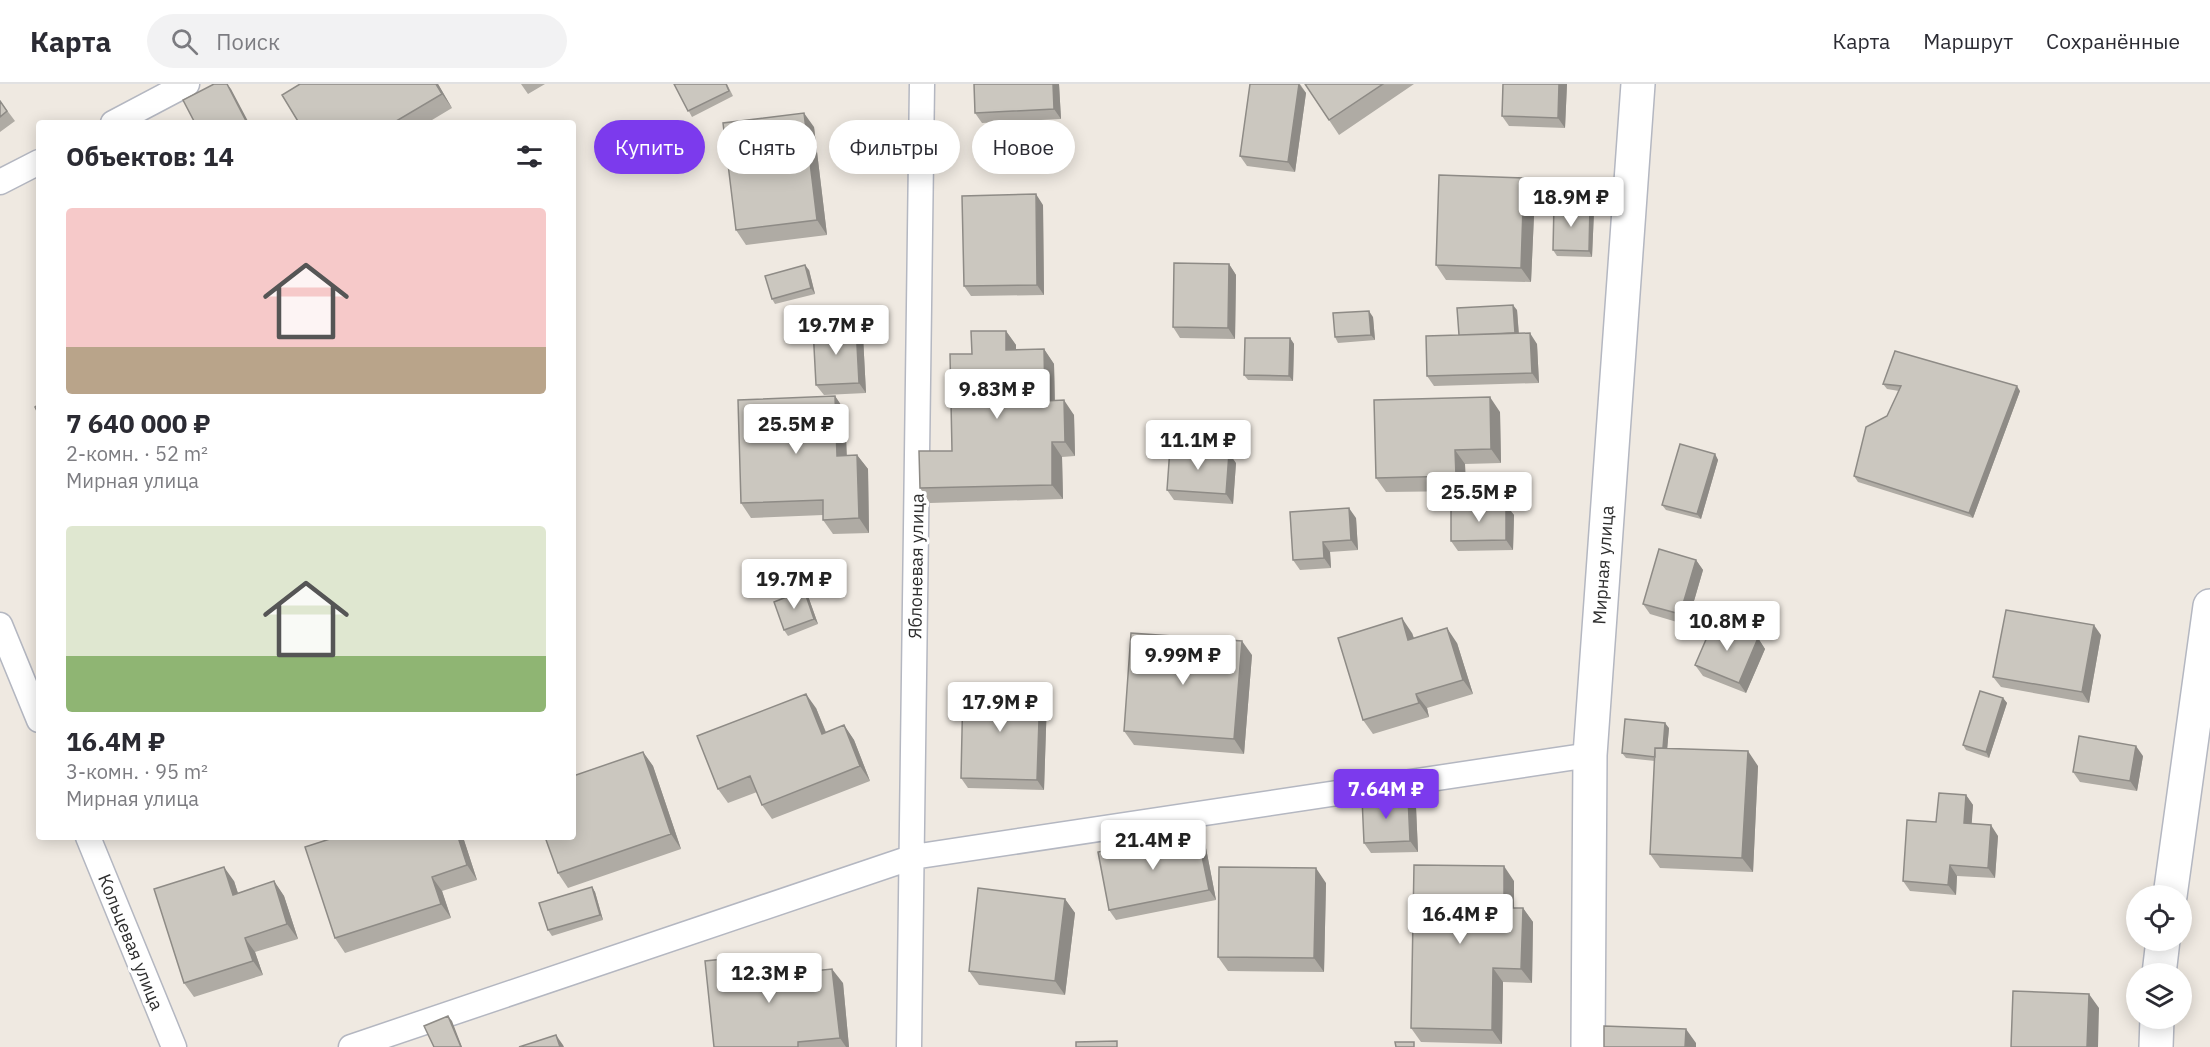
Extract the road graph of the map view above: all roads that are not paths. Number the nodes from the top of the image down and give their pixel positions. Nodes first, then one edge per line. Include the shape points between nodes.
1 (187, 84) edge
2 (922, 84) edge
3 (1638, 84) edge
4 (119, 120) edge
5 (36, 164) edge
6 (0, 182) edge
7 (2210, 606) edge
8 (0, 625) edge
9 (36, 713) edge
10 (1590, 755) junction
11 (89, 840) edge
12 (913, 857) junction
13 (2172, 885) edge
14 (2157, 1029) edge
15 (174, 1047) edge
16 (351, 1047) edge
17 (909, 1047) edge
18 (1588, 1047) edge
19 (2156, 1047) edge

1 - 4 lane
2 - 12 lane, Яблоневая улица
3 - 10 street, Мирная улица
5 - 6 lane
7 - 13 street
8 - 9 lane
10 - 12 lane
10 - 18 street, Мирная улица
11 - 15 lane, Кольцевая улица
12 - 16 lane
12 - 17 lane, Яблоневая улица
14 - 19 street

